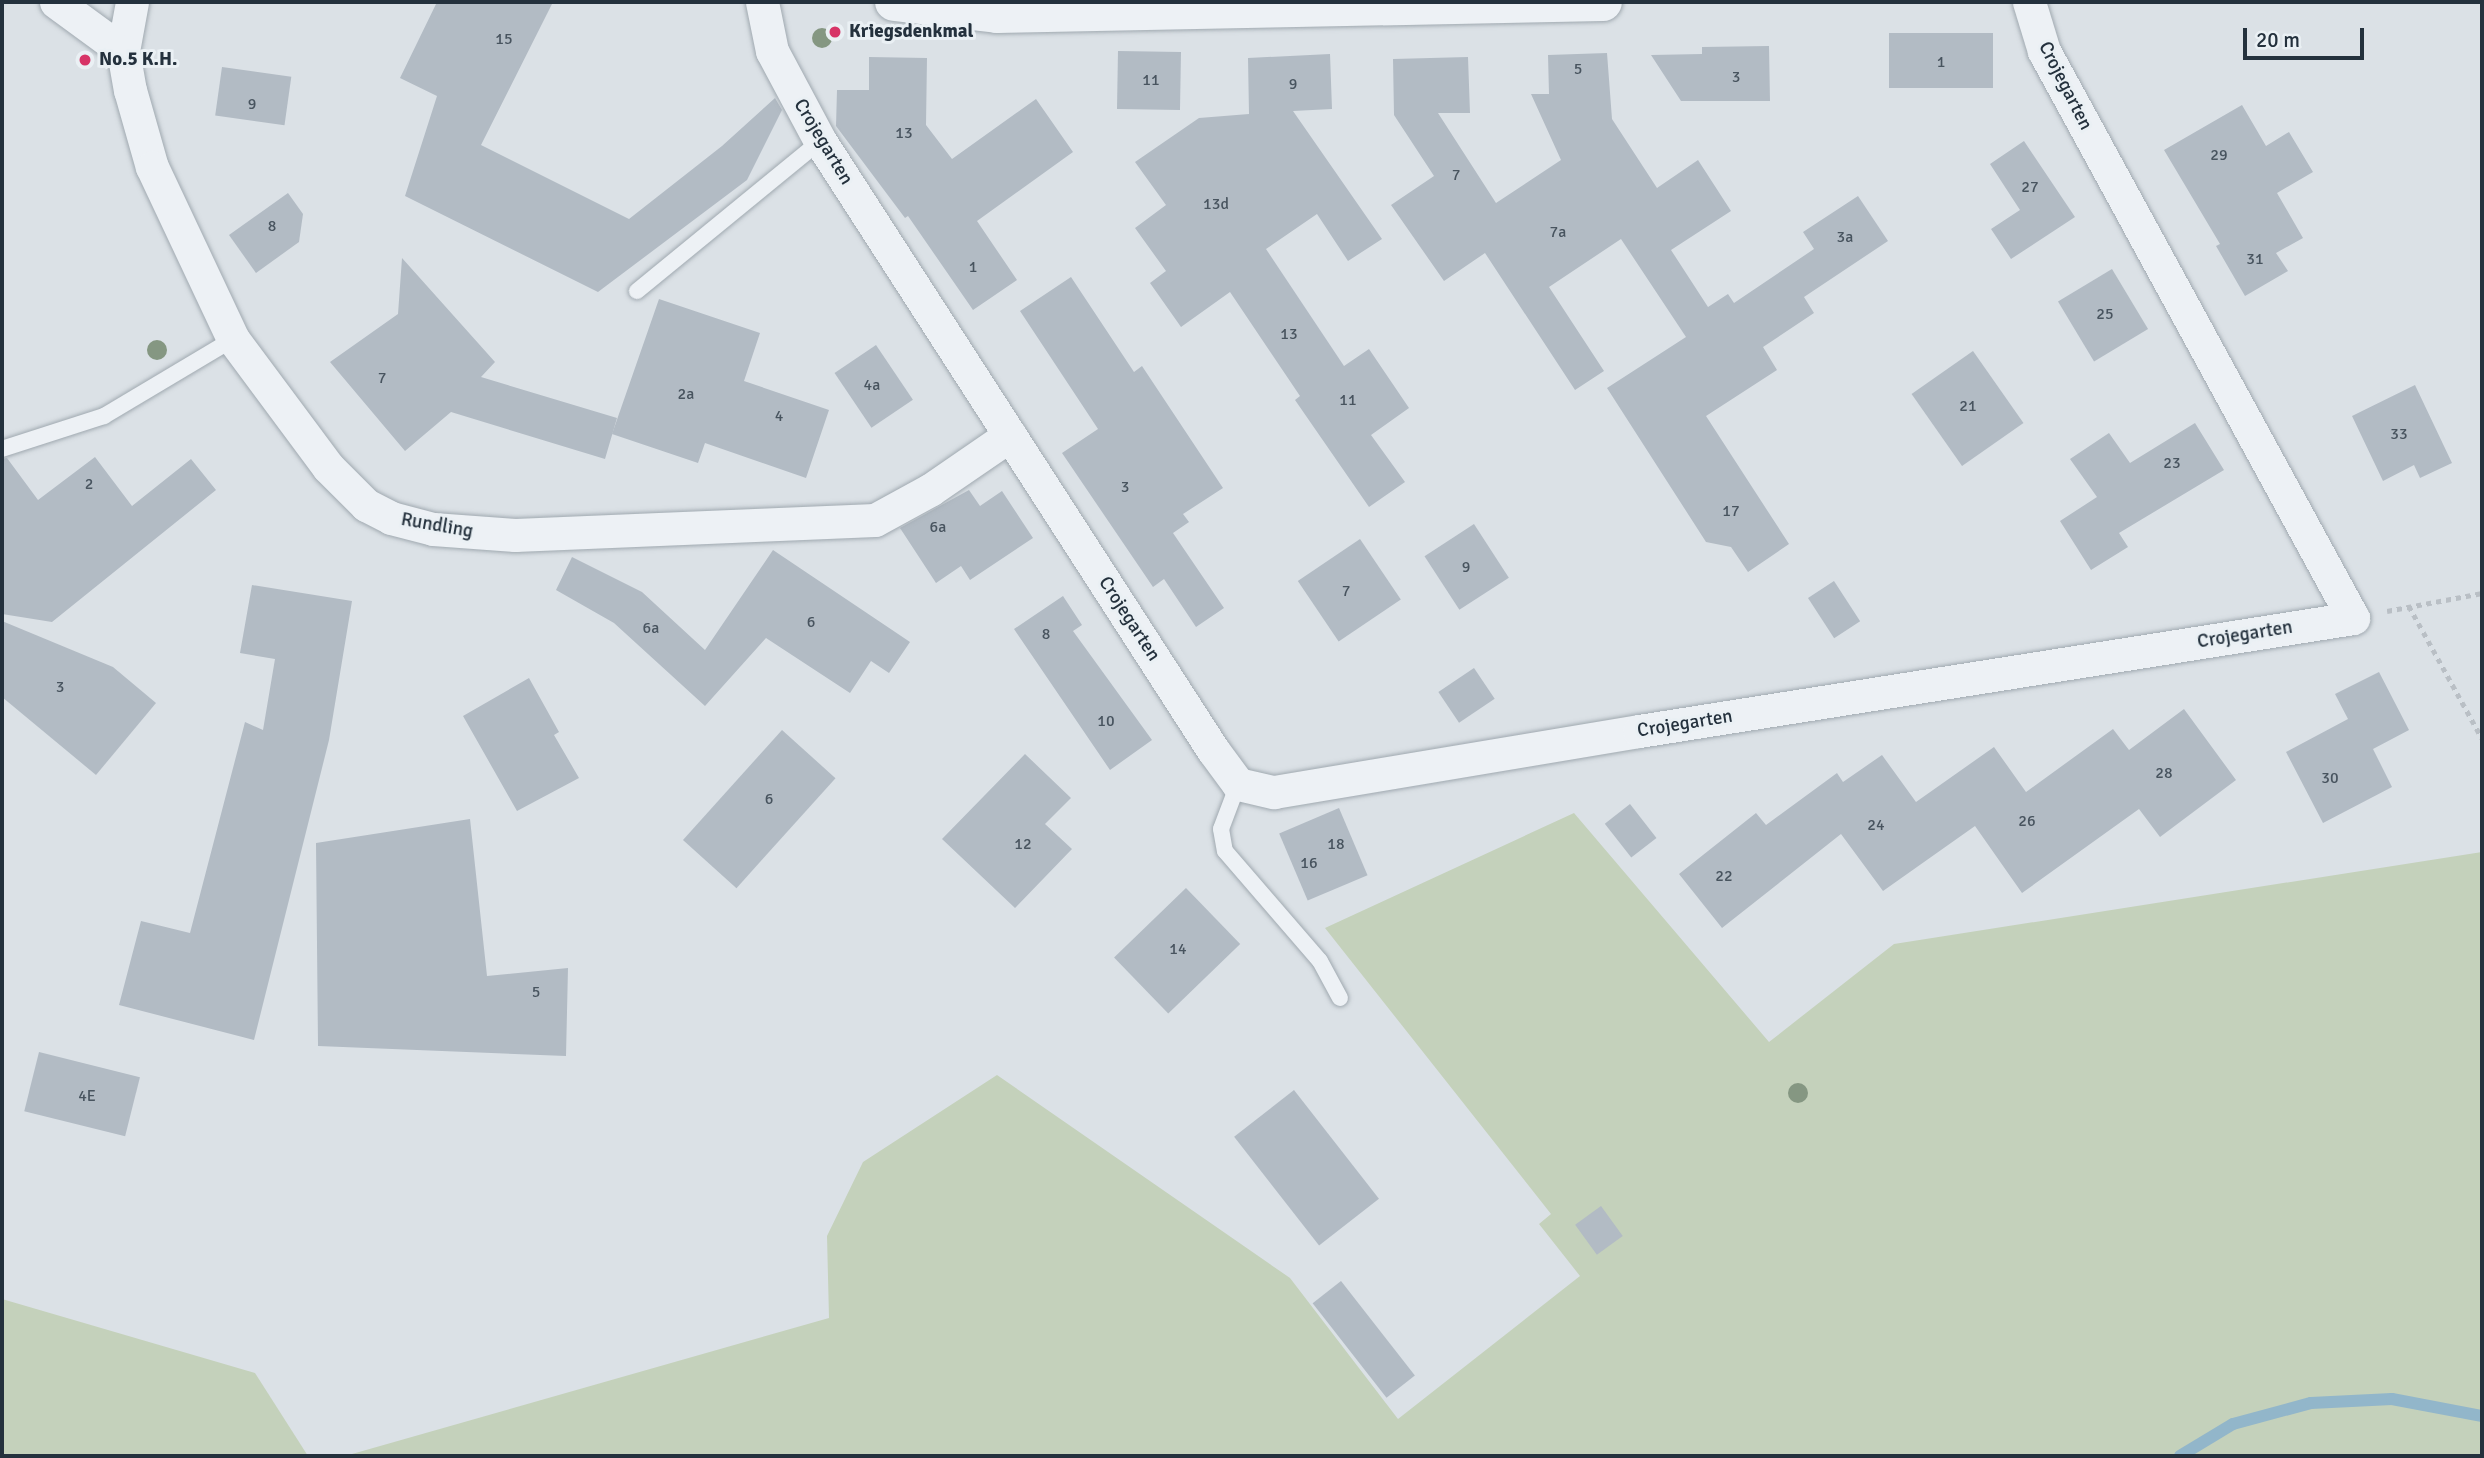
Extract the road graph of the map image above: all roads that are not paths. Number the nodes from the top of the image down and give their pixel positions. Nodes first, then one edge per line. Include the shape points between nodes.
1 (56, 2) edge
2 (132, 2) edge
3 (762, 2) edge
4 (894, 2) edge
5 (1603, 2) edge
6 (2029, 2) edge
7 (124, 51) junction
8 (820, 141) junction
9 (638, 291) dead end
10 (233, 339) junction
11 (1010, 435) junction
12 (2, 449) edge
13 (1238, 784) junction
14 (1340, 998) dead end

1 - 7 street
2 - 7 street, Rundling
3 - 8 street, Crojegarten via 772,51
4 - 5 street via 1011,14
6 - 13 street, Crojegarten via 2044,51 2353,618 1274,792
7 - 10 street, Rundling via 152,167
8 - 9 lane
8 - 11 street, Crojegarten
10 - 11 street, Rundling via 314,451 366,505 391,518 471,534 875,520 930,490
10 - 12 lane via 104,416
11 - 13 street, Crojegarten
13 - 14 lane via 1221,829 1225,851 1320,961

